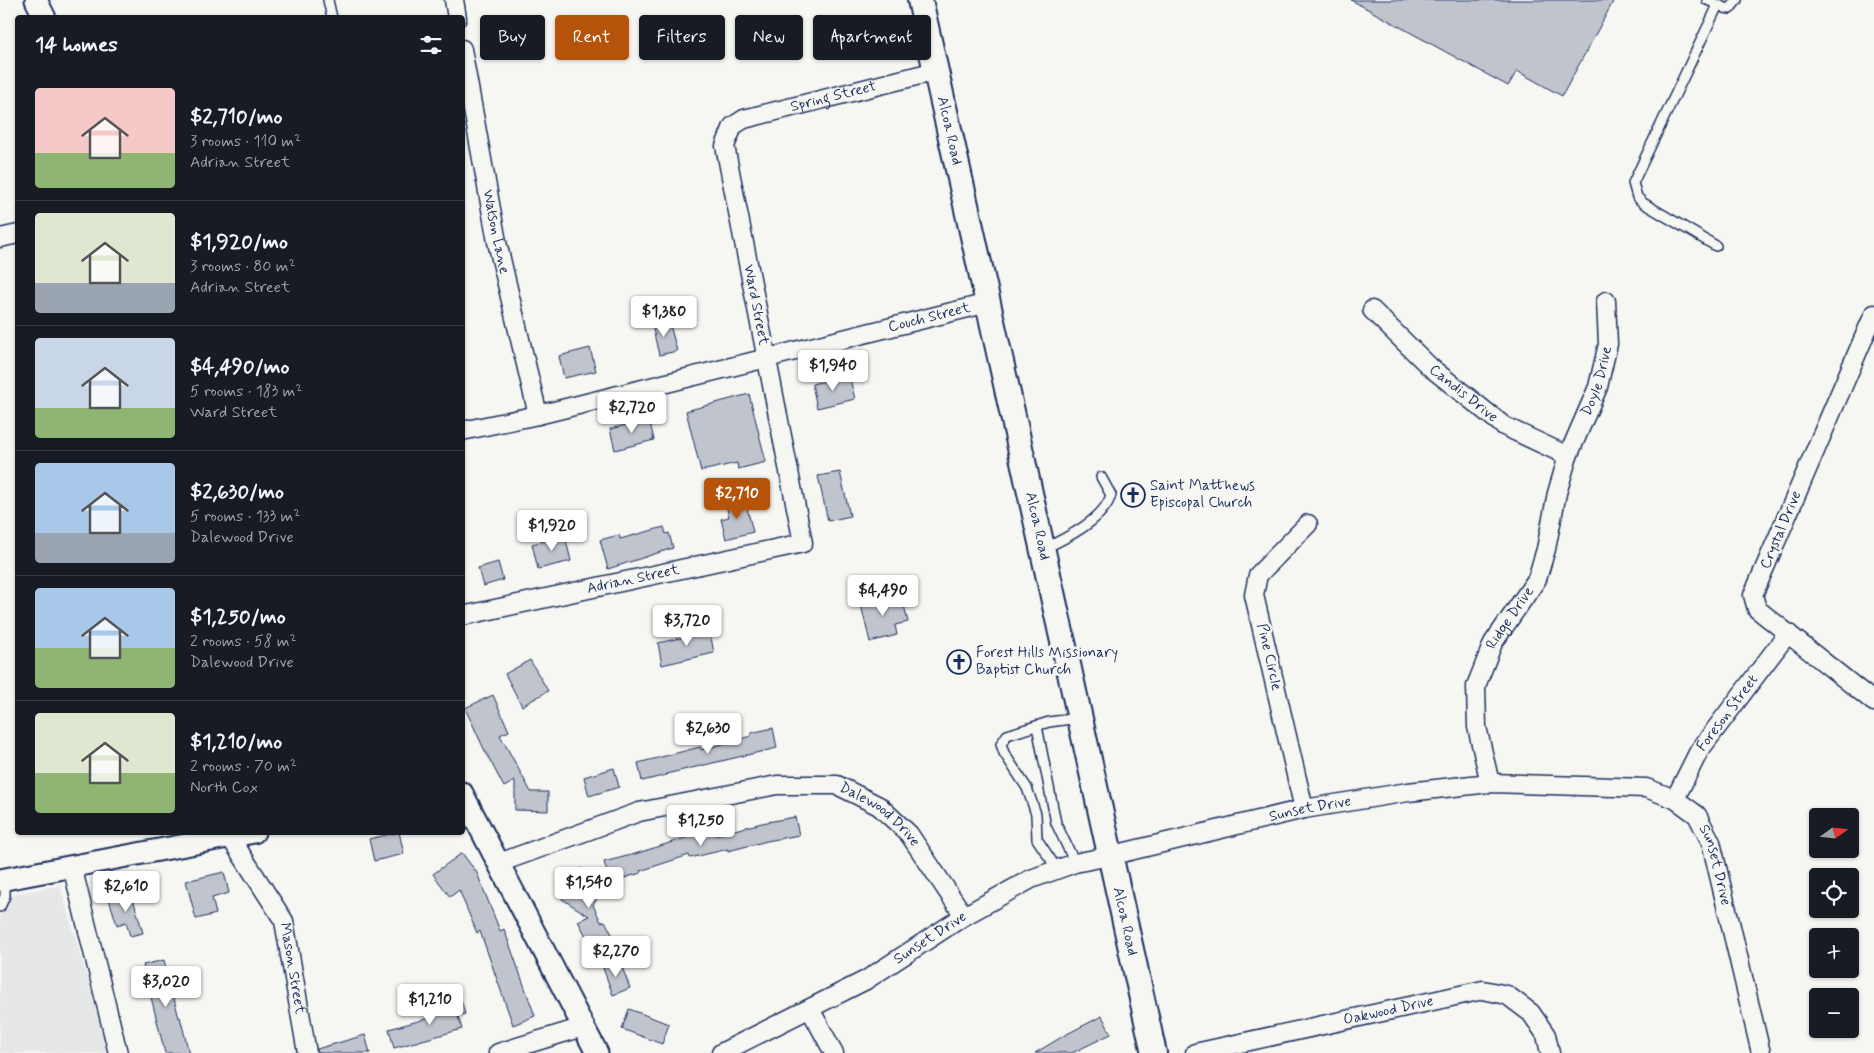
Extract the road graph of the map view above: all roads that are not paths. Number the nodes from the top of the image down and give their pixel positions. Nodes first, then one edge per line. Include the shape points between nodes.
1 (36, 0) edge
2 (328, 0) edge
3 (920, 0) edge
4 (1707, 0) edge
5 (1737, 0) edge
6 (1718, 5) junction
7 (44, 15) edge
8 (331, 15) edge
9 (465, 66) edge
10 (936, 71) junction
11 (733, 126) joint
12 (15, 235) edge
13 (0, 238) edge
14 (1716, 246) dead end
15 (1606, 302) dead end
16 (988, 303) junction
17 (1372, 310) dead end
18 (1874, 314) edge
19 (766, 358) junction
20 (538, 415) junction
21 (465, 429) edge
22 (1568, 456) junction
23 (1101, 477) dead end
24 (1308, 524) dead end
25 (803, 542) joint
26 (1042, 549) junction
27 (465, 615) edge
28 (1788, 634) junction
29 (1874, 702) edge
30 (1079, 718) junction
31 (1037, 726) junction
32 (1490, 783) junction
33 (465, 799) edge
34 (1675, 799) junction
35 (1304, 808) junction
36 (240, 835) edge
37 (230, 837) junction
38 (1110, 856) junction
39 (499, 863) junction
40 (1075, 863) junction
41 (72, 866) junction
42 (1057, 869) junction
43 (2, 880) edge
44 (0, 907) edge
45 (964, 916) junction
46 (810, 1009) junction
47 (583, 1027) junction
48 (118, 1053) edge
49 (307, 1053) edge
50 (498, 1053) edge
51 (597, 1053) edge
52 (721, 1053) edge
53 (834, 1053) edge
54 (1154, 1053) edge
55 (1195, 1053) edge
56 (1550, 1053) edge
57 (1761, 1053) edge

1 - 7 street
2 - 8 lane
3 - 10 main road, Alcoa Road
4 - 6 lane
5 - 6 lane via 1730,8
6 - 14 lane via 1633,183 1643,204
9 - 20 street, Watson Lane via 497,242
10 - 11 street, Spring Street via 744,119
10 - 16 main road, Alcoa Road
11 - 19 street, Ward Street via 725,146
12 - 13 street
15 - 22 street, Doyle Drive via 1608,344 1598,387
16 - 19 street, Couch Street
16 - 26 main road, Alcoa Road
17 - 22 street, Candis Drive via 1430,367 1504,426
18 - 28 street, Crystal Drive via 1753,595 1757,609
19 - 20 street, Couch Street
19 - 25 street, Ward Street
20 - 21 street, Couch Street
22 - 32 street, Ridge Drive via 1537,579 1493,643 1476,686 1478,727
23 - 26 lane via 1111,495 1108,505 1064,539
24 - 35 street, Pine Circle via 1258,575 1254,595
25 - 27 street, Adrian Street
26 - 30 main road, Alcoa Road
28 - 29 street, Crystal Drive
28 - 34 street, Foreson Street via 1699,751
30 - 31 lane
30 - 38 main road, Alcoa Road
31 - 40 lane via 1056,823
31 - 42 lane via 1007,735 1001,744 1027,788 1036,814 1037,838
32 - 34 street, Sunset Drive via 1646,788
32 - 35 street, Sunset Drive
33 - 39 street
34 - 57 street, Sunset Drive via 1697,815 1712,842
35 - 38 street, Sunset Drive
36 - 37 street
37 - 41 street
37 - 49 street, Mason Street via 284,921
38 - 40 street, Sunset Drive
38 - 54 main road, Alcoa Road
39 - 45 street, Dalewood Drive via 639,812 777,785 837,785 878,806 909,834
39 - 47 street
40 - 42 street, Sunset Drive
41 - 43 street
41 - 48 street
42 - 45 street, Sunset Drive via 1031,879
43 - 44 lane via 5,896
45 - 46 street, Sunset Drive via 866,980
46 - 52 street, Sunset Drive
46 - 53 street
47 - 50 street
47 - 51 street
55 - 56 street, Oakwood Drive via 1483,990 1507,995 1531,1013 1546,1035

